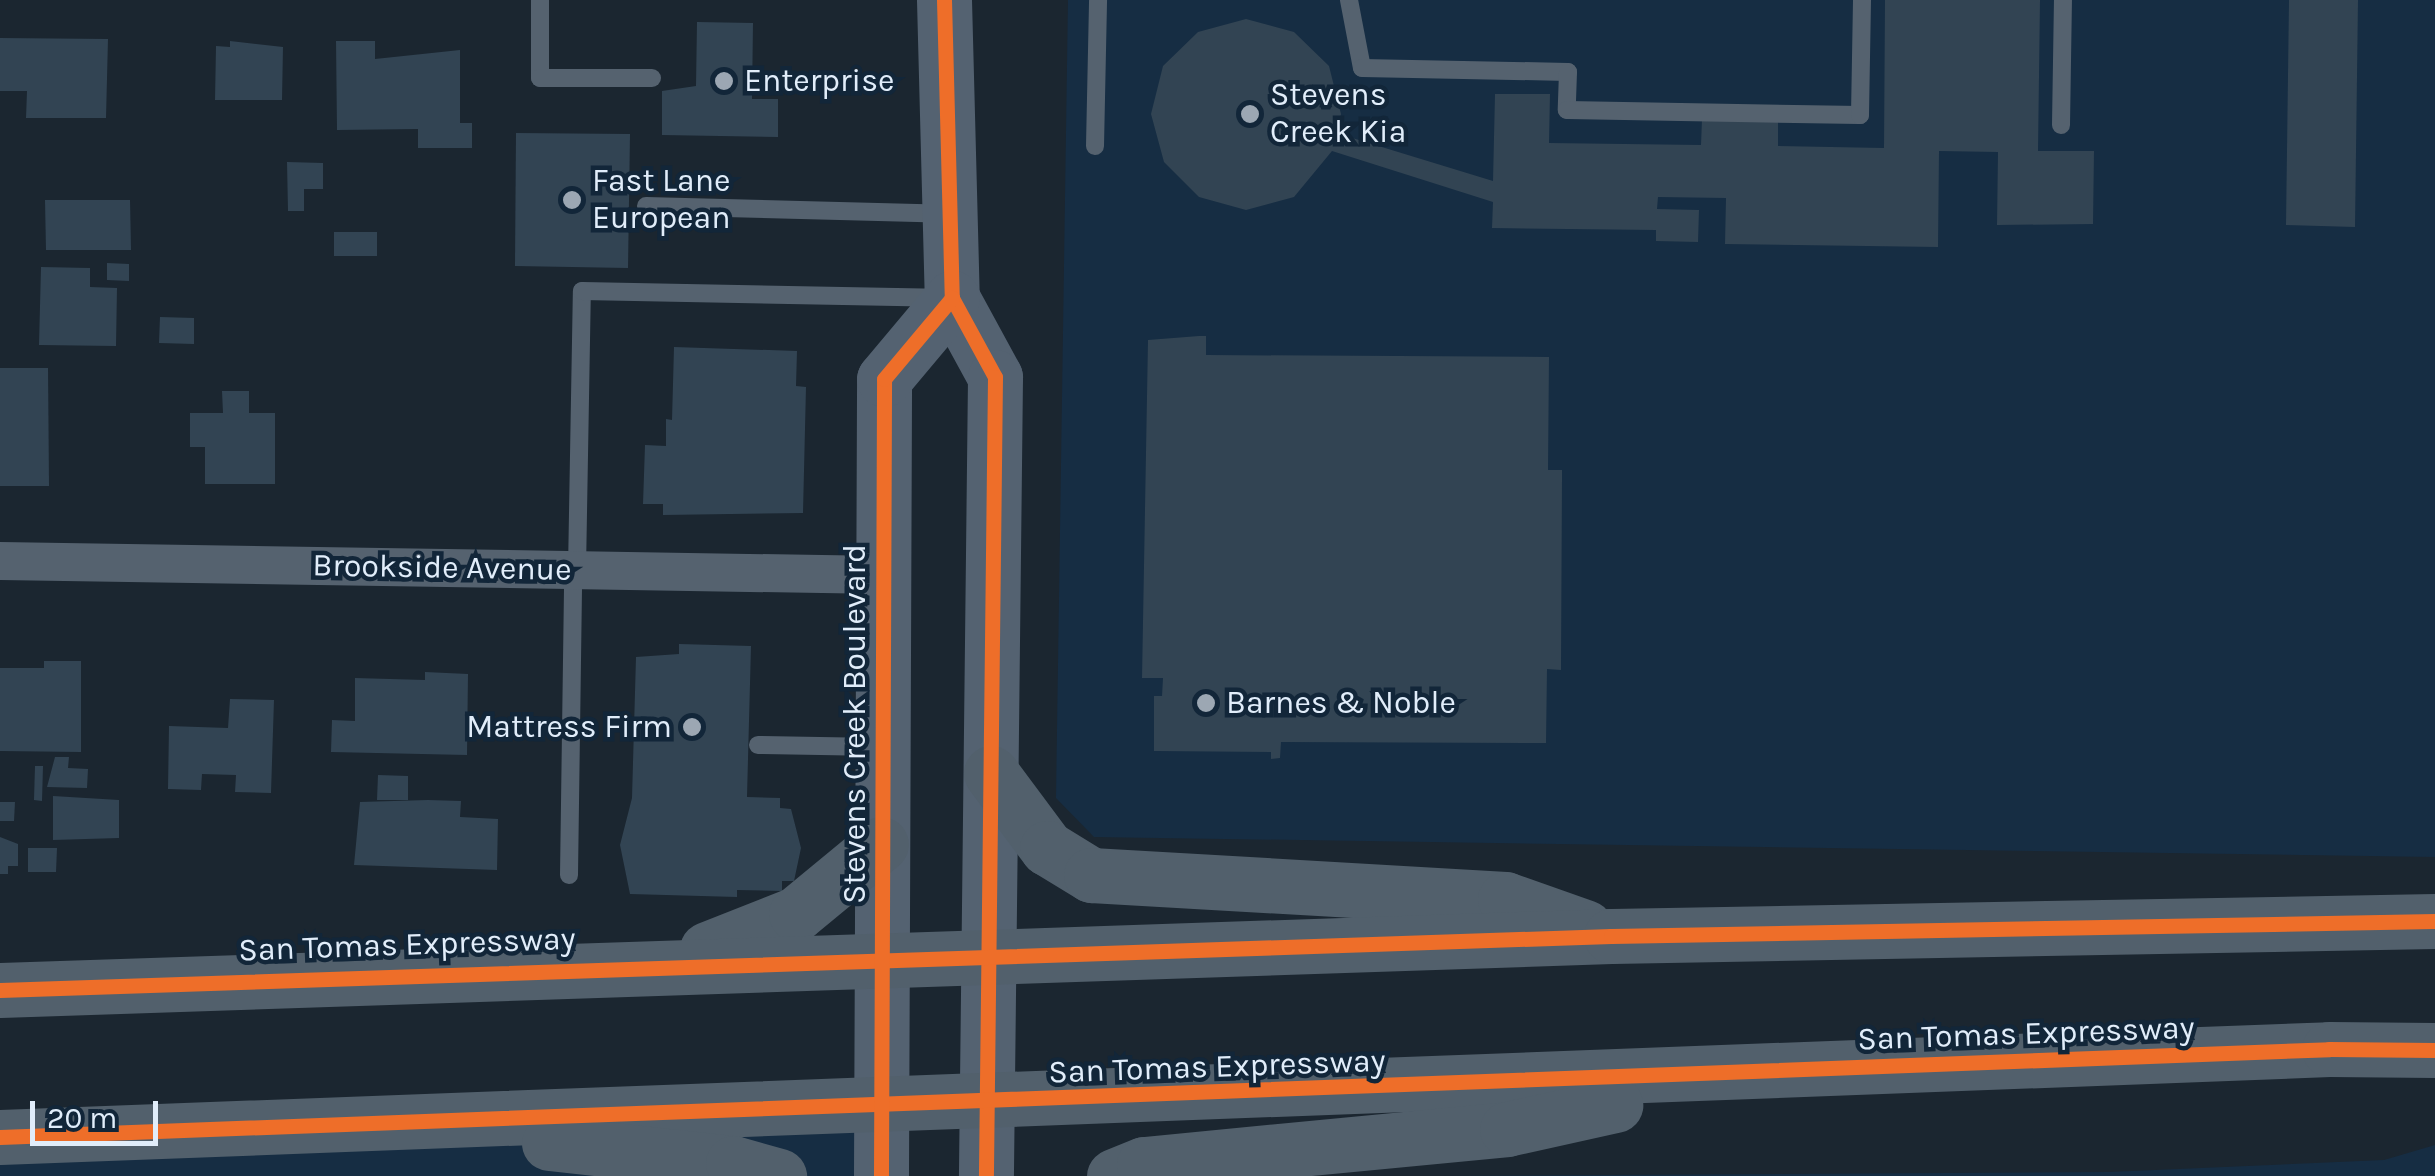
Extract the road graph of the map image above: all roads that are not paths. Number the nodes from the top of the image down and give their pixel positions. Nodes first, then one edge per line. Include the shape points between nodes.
1 (540, 0) edge
2 (944, 0) edge
3 (1098, 0) edge
4 (1349, 0) edge
5 (1862, 0) edge
6 (2064, 0) edge
7 (652, 78) dead end
8 (2061, 124) dead end
9 (1095, 146) dead end
10 (646, 206) dead end
11 (948, 214) junction
12 (952, 298) junction
13 (0, 561) edge
14 (575, 570) junction
15 (883, 575) junction
16 (758, 745) dead end
17 (882, 747) junction
18 (991, 773) junction
19 (881, 844) junction
20 (569, 875) dead end
21 (2435, 920) edge
22 (1611, 936) junction
23 (881, 958) junction
24 (989, 958) junction
25 (646, 965) junction
26 (0, 990) edge
27 (2435, 1050) edge
28 (1704, 1076) junction
29 (988, 1103) junction
30 (881, 1106) junction
31 (296, 1124) junction
32 (0, 1138) edge
33 (779, 1176) edge
34 (880, 1176) edge
35 (986, 1176) edge
36 (1114, 1176) edge

1 - 7 lane via 540,78
2 - 11 main road
3 - 9 lane
4 - 5 lane via 1362,68 1568,72 1566,110 1860,116
6 - 8 lane
10 - 11 lane
11 - 12 main road
12 - 14 lane via 582,291
12 - 15 main road, Stevens Creek Boulevard via 884,379
12 - 18 main road via 994,377
13 - 14 street, Brookside Avenue
14 - 15 street, Brookside Avenue
14 - 20 lane
15 - 17 main road, Stevens Creek Boulevard
16 - 17 lane
17 - 19 main road, Stevens Creek Boulevard
18 - 22 highway via 1047,848 1091,876 1505,900
18 - 24 main road
19 - 23 main road, Stevens Creek Boulevard
19 - 25 highway via 796,914 744,940
21 - 22 highway, San Tomas Expressway
22 - 24 highway, San Tomas Expressway
23 - 24 highway, San Tomas Expressway
23 - 25 highway, San Tomas Expressway
23 - 30 main road, Stevens Creek Boulevard
24 - 29 main road
25 - 26 highway, San Tomas Expressway
27 - 28 highway, San Tomas Expressway
28 - 29 highway, San Tomas Expressway
28 - 36 highway via 1618,1105 1507,1128 1144,1164
29 - 30 highway, San Tomas Expressway
29 - 35 main road
30 - 31 highway, San Tomas Expressway
30 - 34 main road, Stevens Creek Boulevard
31 - 32 highway, San Tomas Expressway
31 - 33 highway via 558,1143 732,1162

